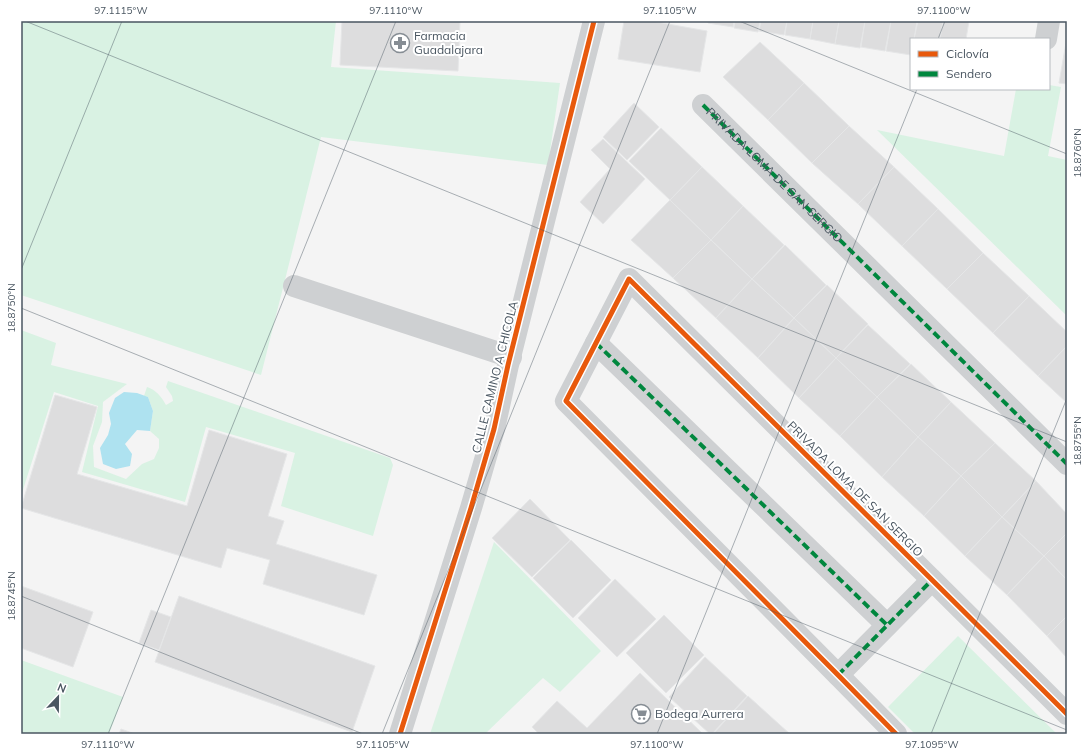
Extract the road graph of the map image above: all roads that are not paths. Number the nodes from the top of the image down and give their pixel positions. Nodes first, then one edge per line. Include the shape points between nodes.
1 (594, 21) edge
2 (1049, 21) edge
3 (1046, 38) edge
4 (703, 105) dead end
5 (294, 286) dead end
6 (596, 343) junction
7 (511, 357) junction
8 (1067, 464) edge
9 (932, 580) junction
10 (887, 625) junction
11 (838, 675) junction
12 (1067, 714) edge
13 (400, 734) edge
14 (896, 734) edge

1 - 7 street, CALLE CAMINO A CHICOLA
2 - 3 street
4 - 8 street, PRIVADA LOMA DE SAN SERGIO
5 - 7 street
6 - 9 street, PRIVADA LOMA DE SAN SERGIO via 629,279
6 - 10 street
6 - 11 street via 566,402
7 - 13 street, CALLE CAMINO A CHICOLA via 492,437
9 - 10 street
9 - 12 street, PRIVADA LOMA DE SAN SERGIO
10 - 11 street
11 - 14 street

